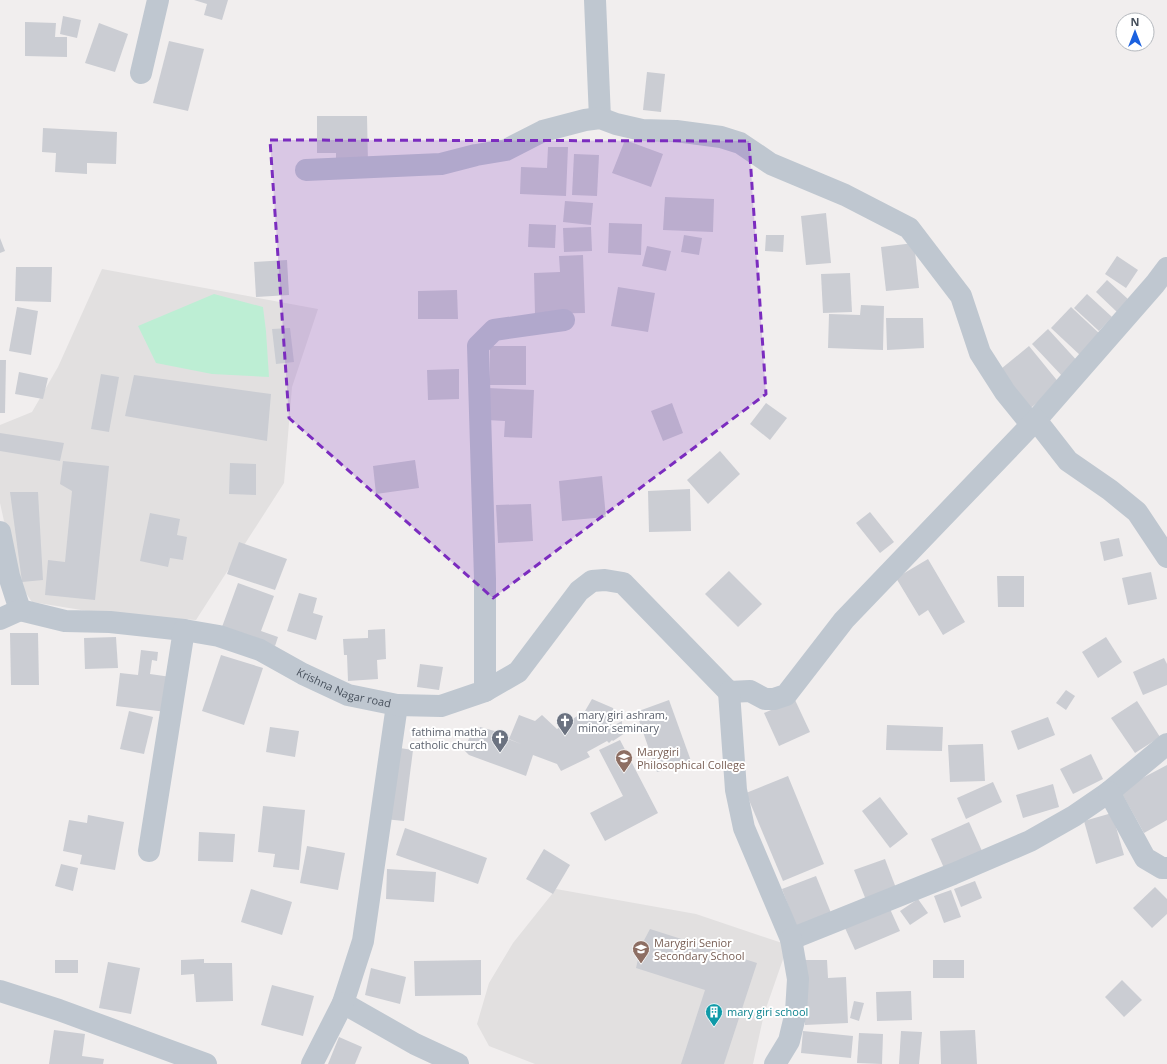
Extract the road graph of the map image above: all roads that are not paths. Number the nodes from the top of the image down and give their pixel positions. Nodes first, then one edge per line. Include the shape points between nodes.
1 (158, 0) edge
2 (595, 0) edge
3 (141, 73) dead end
4 (600, 118) junction
5 (306, 170) dead end
6 (1167, 268) edge
7 (564, 320) dead end
8 (1034, 422) junction
9 (0, 532) edge
10 (1167, 557) edge
11 (20, 610) junction
12 (0, 619) edge
13 (184, 630) junction
14 (485, 691) junction
15 (729, 692) junction
16 (397, 705) junction
17 (1167, 744) edge
18 (1109, 792) junction
19 (150, 851) dead end
20 (1167, 868) edge
21 (791, 939) junction
22 (0, 991) edge
23 (343, 1003) junction
24 (206, 1064) edge
25 (312, 1064) edge
26 (458, 1064) edge
27 (775, 1064) edge

1 - 3 street
2 - 4 street
4 - 5 street via 543,131 506,150 441,164
4 - 8 street via 642,130 676,131 721,137 740,143 771,164 845,195 909,228 961,296 980,353 1005,392
6 - 8 street
7 - 14 street via 494,330 478,346 485,579
8 - 10 street via 1068,461 1137,512
8 - 15 street via 844,620 786,695 765,699 750,691
9 - 11 street via 8,576
11 - 12 street
11 - 13 street, Krishna Nagar road via 65,621 110,622
13 - 16 street, Krishna Nagar road via 219,636 260,650 348,695
13 - 19 street
14 - 15 street via 518,672 578,591 592,581 605,580 624,583
14 - 16 street via 441,706
15 - 21 street via 736,790 744,828
16 - 23 street, Krishna Nagar road via 363,941
17 - 18 street
18 - 20 street via 1146,858 1162,868
18 - 21 street via 1030,841
21 - 27 street via 798,978 796,1012 789,1041
22 - 24 street
23 - 25 street, Krishna Nagar road
23 - 26 street via 415,1044

